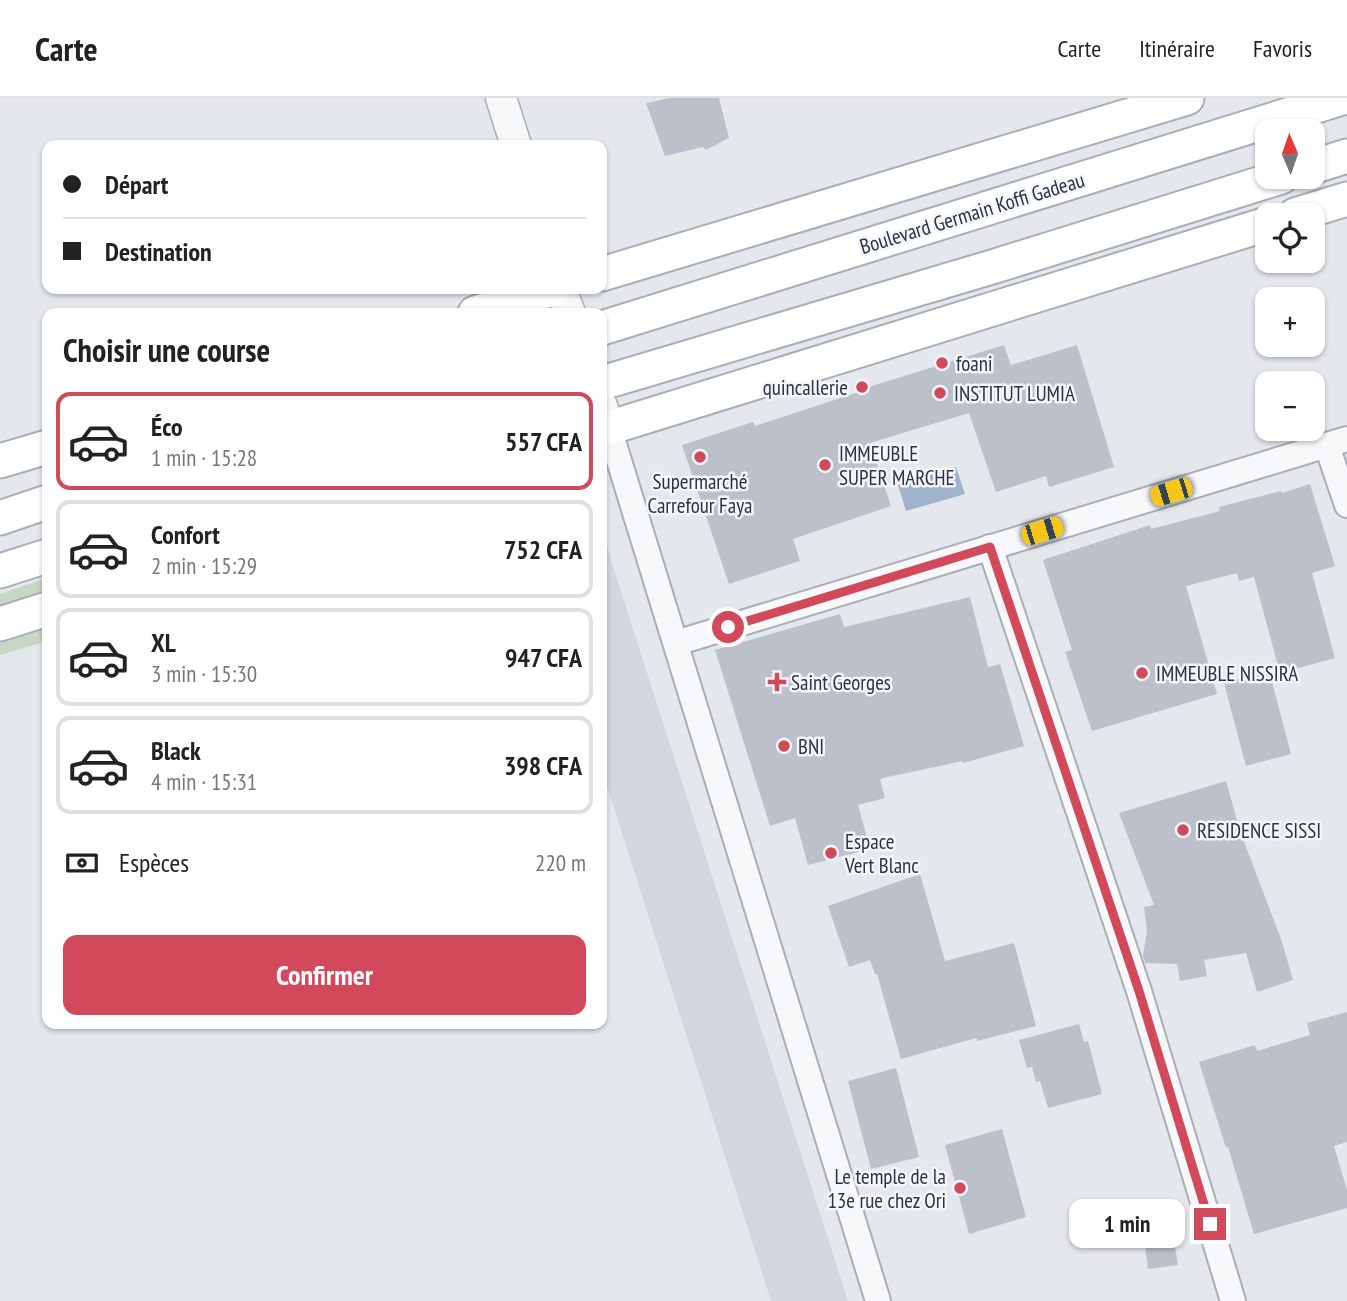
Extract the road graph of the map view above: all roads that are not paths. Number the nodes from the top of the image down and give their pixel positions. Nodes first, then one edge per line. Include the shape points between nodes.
1 (500, 98) edge
2 (1187, 98) edge
3 (1342, 98) edge
4 (514, 140) edge
5 (1347, 156) edge
6 (1325, 163) edge
7 (1255, 185) edge
8 (1347, 199) edge
9 (1325, 206) edge
10 (1255, 228) edge
11 (607, 272) edge
12 (537, 294) edge
13 (491, 308) edge
14 (607, 326) edge
15 (607, 382) edge
16 (607, 420) edge
17 (607, 430) edge
18 (1337, 442) edge
19 (42, 448) edge
20 (0, 461) edge
21 (42, 504) edge
22 (1347, 505) edge
23 (0, 518) edge
24 (990, 547) junction
25 (42, 558) edge
26 (0, 571) edge
27 (42, 611) edge
28 (0, 624) edge
29 (676, 643) junction
30 (878, 1301) edge
31 (1233, 1301) edge

1 - 4 street
2 - 11 main road
3 - 14 main road, Boulevard Germain Koffi Gadeau
5 - 6 main road
7 - 15 main road
8 - 9 main road
10 - 16 main road
12 - 13 main road
17 - 29 street
18 - 22 street
18 - 24 street
19 - 20 main road
21 - 23 main road
24 - 29 street
24 - 31 street via 1139,991
25 - 26 main road
27 - 28 main road
29 - 30 street

